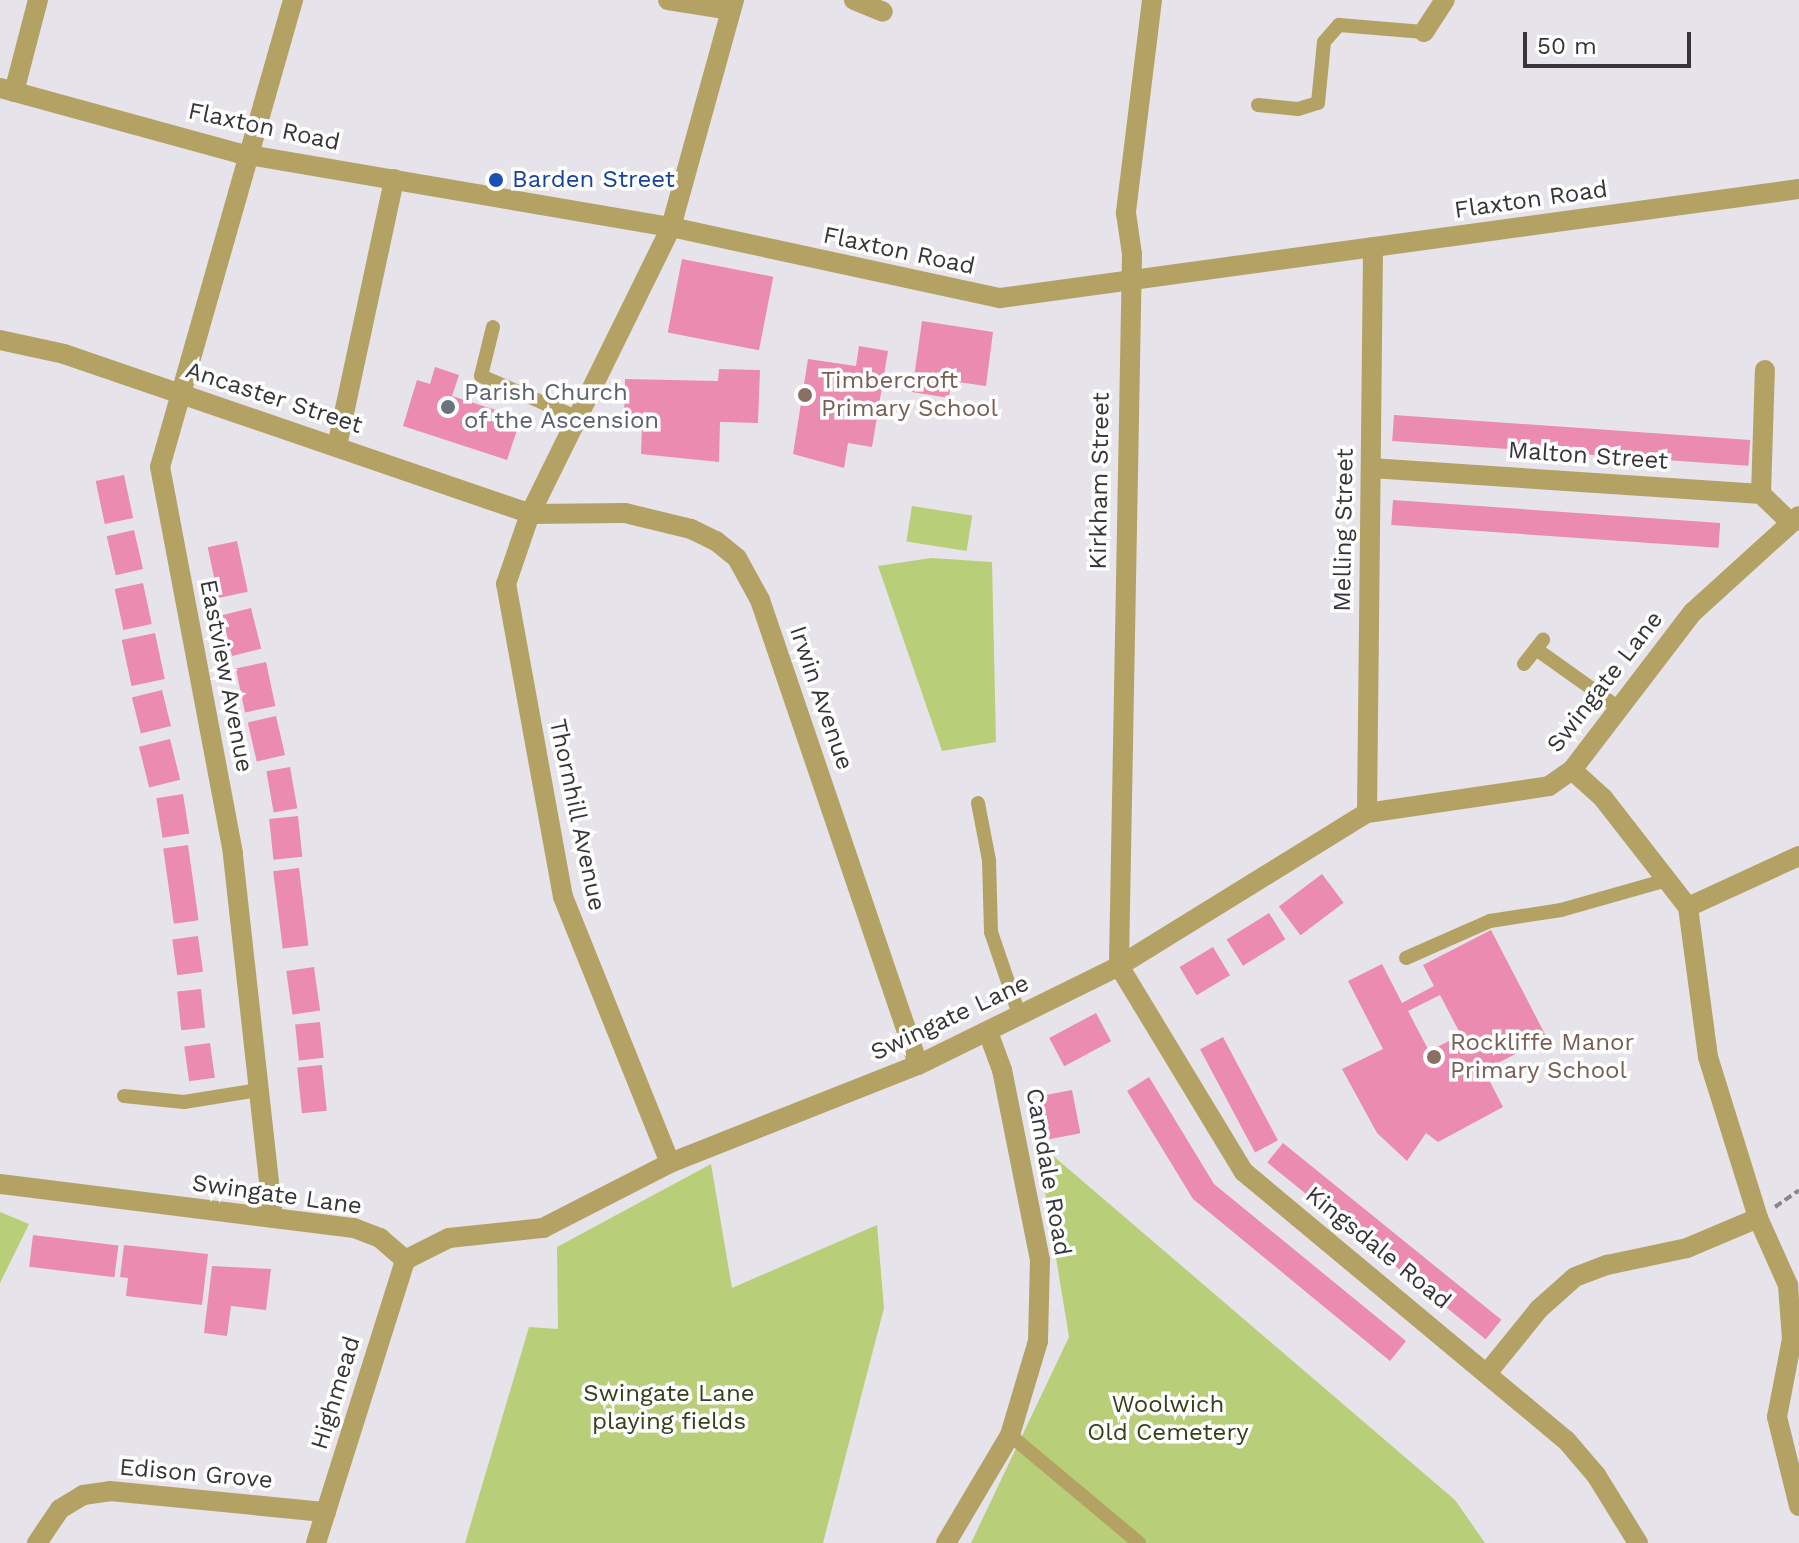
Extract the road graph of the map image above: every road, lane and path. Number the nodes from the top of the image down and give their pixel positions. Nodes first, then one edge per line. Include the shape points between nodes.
1 (38, 0) edge
2 (293, 0) edge
3 (668, 0) edge
4 (854, 0) edge
5 (1152, 0) edge
6 (1445, 0) edge
7 (732, 5) edge
8 (883, 12) dead end
9 (1424, 32) joint
10 (7, 90) edge
11 (1258, 105) dead end
12 (249, 154) junction
13 (394, 179) junction
14 (1799, 189) edge
15 (671, 227) junction
16 (1373, 247) junction
17 (1130, 282) junction
18 (493, 327) dead end
19 (0, 340) edge
20 (1765, 370) dead end
21 (181, 395) junction
22 (576, 417) junction
23 (337, 446) junction
24 (1371, 468) junction
25 (1761, 494) junction
26 (530, 514) junction
27 (1795, 519) edge
28 (1524, 664) dead end
29 (1619, 708) junction
30 (1572, 770) junction
31 (978, 803) dead end
32 (1367, 813) junction
33 (1799, 856) edge
34 (1667, 880) junction
35 (1688, 907) junction
36 (1406, 958) dead end
37 (1119, 966) junction
38 (1020, 1017) junction
39 (988, 1032) junction
40 (918, 1065) junction
41 (258, 1090) junction
42 (124, 1096) dead end
43 (670, 1163) junction
44 (0, 1184) edge
45 (1799, 1190) edge
46 (273, 1218) junction
47 (1758, 1218) junction
48 (405, 1260) junction
49 (1488, 1372) junction
50 (1010, 1435) junction
51 (1799, 1506) edge
52 (326, 1512) junction
53 (37, 1543) edge
54 (316, 1543) edge
55 (946, 1543) edge
56 (1139, 1543) edge
57 (1638, 1543) edge

1 - 10 street
2 - 12 street, Eastview Avenue
3 - 7 street
4 - 8 street
5 - 17 street, Kirkham Street via 1126,213
6 - 9 street
7 - 15 street, Thornhill Avenue
9 - 11 lane via 1339,25 1324,42 1318,103 1298,109
10 - 12 street, Flaxton Road
12 - 13 street, Flaxton Road
12 - 21 street, Eastview Avenue
13 - 15 street, Flaxton Road
13 - 23 street
14 - 16 street, Flaxton Road
15 - 17 street, Flaxton Road via 1000,298
15 - 22 street, Thornhill Avenue
16 - 17 street, Flaxton Road
16 - 24 street, Melling Street
17 - 37 street, Kirkham Street
18 - 22 lane via 481,376
19 - 21 street, Ancaster Street via 64,354
20 - 25 street
21 - 23 street, Ancaster Street
21 - 41 street, Eastview Avenue via 160,467 233,853
22 - 26 street, Thornhill Avenue
23 - 26 street, Ancaster Street
24 - 25 street, Malton Street
24 - 32 street, Melling Street
25 - 27 street
26 - 40 street, Irwin Avenue via 625,513 691,529 716,541 750,576
26 - 43 street, Thornhill Avenue via 509,567 506,604 561,888
27 - 29 street, Swingate Lane via 1693,612
28 - 29 lane via 1540,644
29 - 30 street, Swingate Lane
30 - 32 street, Swingate Lane via 1549,786
30 - 34 street via 1603,798
31 - 38 lane via 989,860 991,932
32 - 37 street, Swingate Lane
33 - 35 street
34 - 35 street
34 - 36 lane via 1561,910 1490,921
35 - 47 street via 1708,1057
37 - 38 street, Swingate Lane
37 - 49 street, Kingsdale Road via 1244,1172
38 - 39 street, Swingate Lane
39 - 40 street, Swingate Lane
39 - 50 street, Camdale Road via 1002,1070 1040,1260 1038,1341
40 - 43 street, Swingate Lane
41 - 42 lane via 184,1102
41 - 46 street, Eastview Avenue
43 - 48 street, Swingate Lane via 543,1228 449,1238
44 - 46 street, Swingate Lane
45 - 47 path
46 - 48 street, Swingate Lane via 354,1228 380,1238
47 - 49 street via 1687,1248 1575,1277 1539,1309
47 - 51 street via 1788,1285 1792,1339 1777,1417
48 - 52 street, Highmead
49 - 57 street, Kingsdale Road via 1566,1440 1596,1475
50 - 55 street, Camdale Road
50 - 56 lane
52 - 53 street, Edison Grove via 110,1491 83,1495 60,1509
52 - 54 street, Highmead

